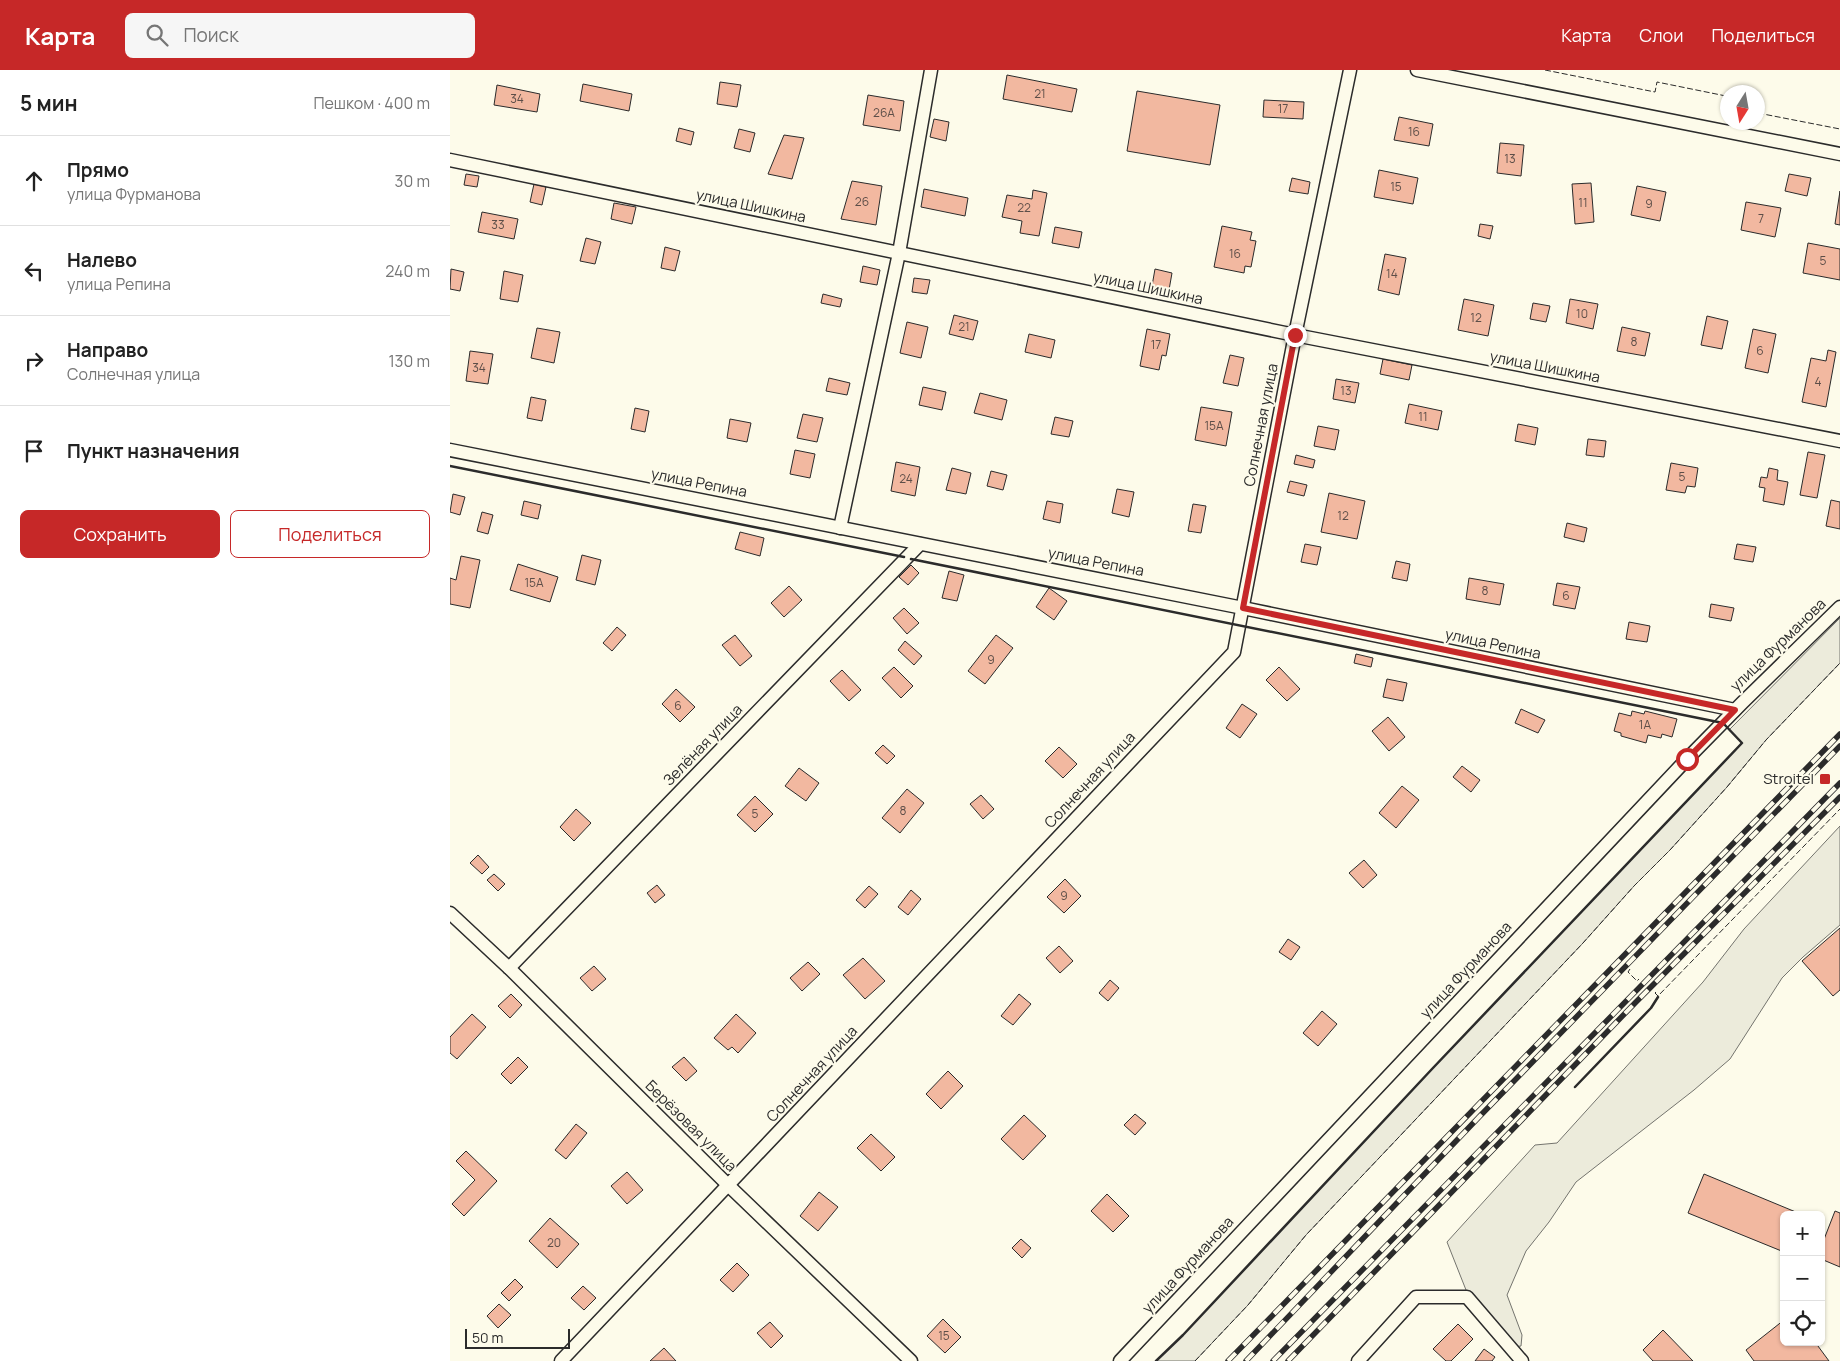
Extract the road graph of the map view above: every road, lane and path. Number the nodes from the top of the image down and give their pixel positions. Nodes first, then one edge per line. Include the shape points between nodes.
1 (931, 70) edge
2 (1350, 70) edge
3 (1417, 70) edge
4 (1840, 154) edge
5 (450, 160) edge
6 (900, 253) junction
7 (1295, 335) junction
8 (1840, 441) edge
9 (450, 450) edge
10 (840, 528) junction
11 (920, 544) junction
12 (1840, 607) edge
13 (1243, 608) junction
14 (1735, 710) junction
15 (450, 912) edge
16 (509, 968) junction
17 (728, 1186) junction
18 (561, 1361) edge
19 (911, 1361) edge
20 (1120, 1361) edge
21 (1358, 1361) edge
22 (1522, 1361) edge

1 - 6 street
2 - 7 street, Солнечная улица
3 - 4 street
5 - 6 street, улица Шишкина
6 - 7 street, улица Шишкина
6 - 10 street
7 - 8 street, улица Шишкина
7 - 13 street, Солнечная улица
9 - 10 street, улица Репина
10 - 11 street, улица Репина
11 - 13 street, улица Репина
11 - 16 street, Зелёная улица
12 - 14 street, улица Фурманова
13 - 14 street, улица Репина
13 - 17 street, Солнечная улица via 1234,652
14 - 20 street, улица Фурманова
15 - 16 street, Берёзовая улица
16 - 17 street, Берёзовая улица
17 - 18 street, Солнечная улица
17 - 19 street, Берёзовая улица
21 - 22 street via 1416,1297 1467,1298

